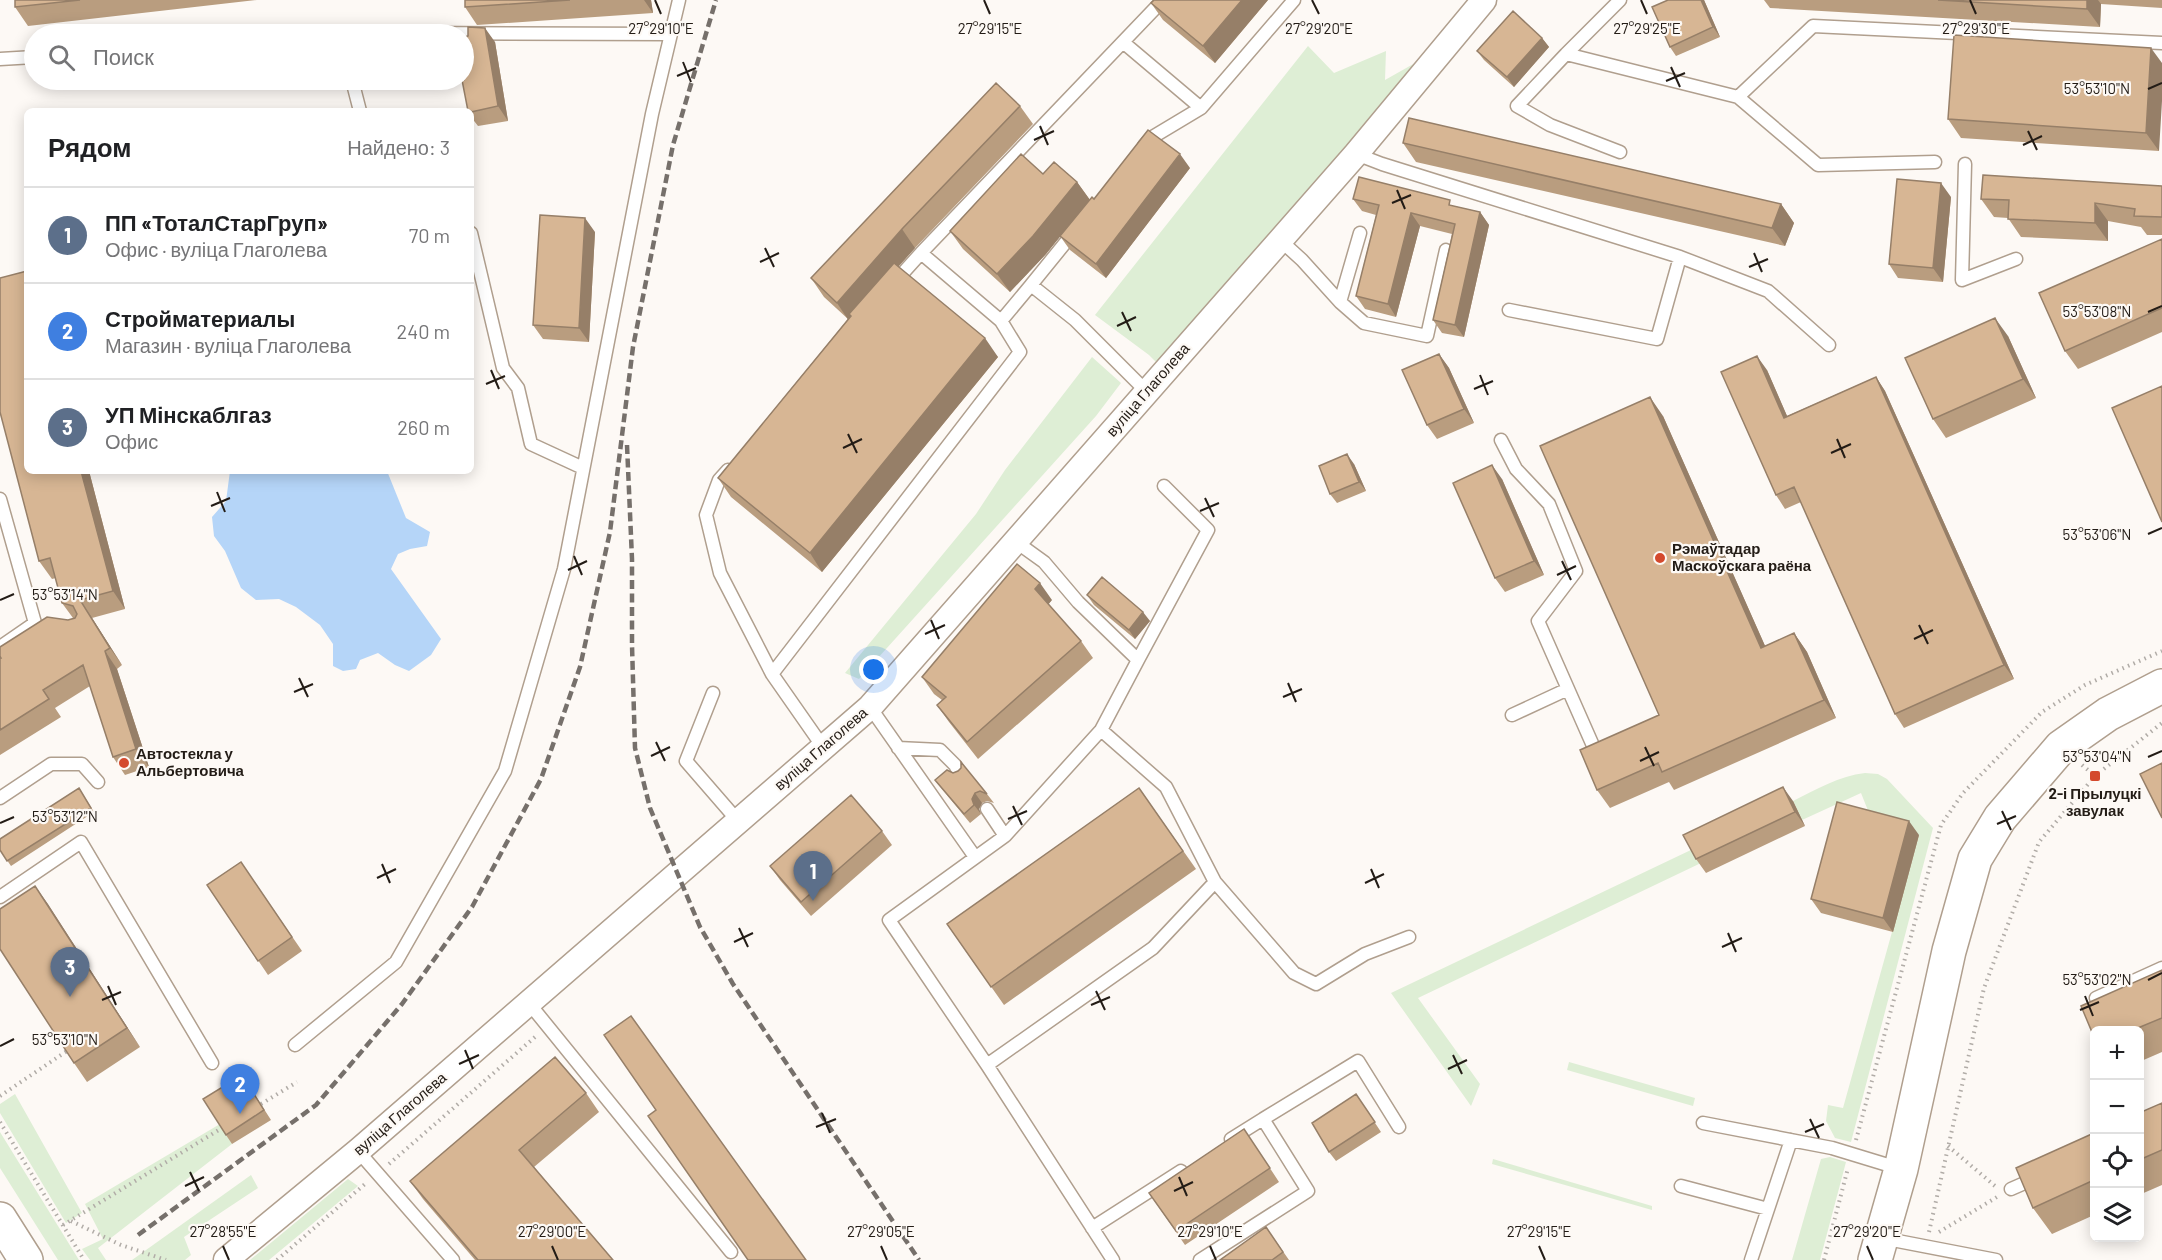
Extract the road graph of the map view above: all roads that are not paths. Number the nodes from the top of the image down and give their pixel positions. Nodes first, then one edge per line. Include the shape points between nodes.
1 (679, 0) edge
2 (1163, 0) edge
3 (1294, 0) edge
4 (1484, 0) edge
5 (1620, 0) edge
6 (474, 33) edge
7 (671, 34) junction
8 (1124, 43) junction
9 (2162, 43) edge
10 (1566, 54) junction
11 (24, 58) edge
12 (0, 59) edge
13 (355, 90) edge
14 (1738, 97) junction
15 (359, 108) edge
16 (1201, 108) junction
17 (1620, 152) dead end
18 (1356, 154) junction
19 (1136, 156) edge
20 (1935, 162) dead end
21 (1965, 164) dead end
22 (1083, 220) edge
23 (1360, 233) dead end
24 (1280, 240) junction
25 (474, 246) edge
26 (1446, 250) edge
27 (921, 253) junction
28 (1680, 257) junction
29 (2016, 259) dead end
30 (1031, 285) junction
31 (882, 296) edge
32 (1340, 302) junction
33 (1509, 310) dead end
34 (1001, 321) junction
35 (1829, 345) dead end
36 (1147, 392) junction
37 (1501, 440) dead end
38 (734, 463) edge
39 (583, 468) junction
40 (1164, 486) dead end
41 (0, 499) edge
42 (1015, 541) junction
43 (0, 647) edge
44 (1138, 660) junction
45 (772, 674) junction
46 (2162, 686) edge
47 (1568, 689) junction
48 (713, 693) dead end
49 (870, 707) junction
50 (1512, 715) dead end
51 (1101, 730) junction
52 (823, 747) junction
53 (898, 748) junction
54 (1598, 757) edge
55 (960, 774) edge
56 (98, 782) dead end
57 (0, 798) edge
58 (987, 809) dead end
59 (738, 821) junction
60 (1005, 836) junction
61 (975, 857) junction
62 (1215, 882) junction
63 (0, 897) edge
64 (1409, 937) dead end
65 (2162, 968) edge
66 (2096, 998) edge
67 (528, 1002) junction
68 (295, 1045) dead end
69 (212, 1063) dead end
70 (987, 1065) junction
71 (1263, 1119) junction
72 (1703, 1123) dead end
73 (1400, 1127) dead end
74 (1791, 1140) junction
75 (1223, 1144) edge
76 (358, 1151) junction
77 (1193, 1164) edge
78 (1901, 1169) junction
79 (2053, 1171) edge
80 (1681, 1186) dead end
81 (2007, 1191) road end
82 (1768, 1209) junction
83 (0, 1219) edge
84 (1092, 1228) junction
85 (1878, 1249) edge
86 (730, 1252) edge
87 (26, 1260) edge
88 (226, 1260) edge
89 (453, 1260) edge
90 (1113, 1260) edge
91 (1200, 1260) edge
92 (1751, 1260) edge
93 (1996, 1260) edge

1 - 7 lane
2 - 8 lane
3 - 16 lane
4 - 18 street, вуліца Глаголева
5 - 10 lane
6 - 7 lane
7 - 39 lane
8 - 16 lane
8 - 27 lane
9 - 14 lane via 1813,26
10 - 14 lane
10 - 17 lane via 1517,106 1550,125
11 - 12 lane
13 - 15 lane
14 - 20 lane via 1818,165
16 - 19 lane via 1151,138
18 - 24 street, вуліца Глаголева
18 - 28 lane
21 - 29 lane via 1962,280
22 - 30 lane
23 - 32 lane
24 - 32 lane
24 - 36 street, вуліца Глаголева
25 - 39 lane via 503,368 518,388 531,444
26 - 32 lane via 1427,336 1364,323
27 - 31 lane
27 - 34 lane
28 - 33 lane via 1657,339
28 - 35 lane via 1768,291
30 - 34 lane
30 - 36 lane via 1075,320
34 - 45 lane via 1020,352
36 - 42 street, вуліца Глаголева
37 - 47 lane via 1516,469 1549,504 1576,571 1538,621
38 - 45 lane via 719,480 706,515 720,573
39 - 68 lane via 564,569 505,771 396,962
40 - 44 lane via 1208,530
41 - 43 lane via 41,624
42 - 44 lane via 1044,562 1078,602
42 - 49 street, вуліца Глаголева
44 - 51 lane
45 - 52 lane
46 - 78 street via 2108,714 2061,747 2005,812 1975,859 1949,951
47 - 50 lane
47 - 54 lane
48 - 59 lane via 686,760
49 - 52 street, вуліца Глаголева
49 - 53 lane
51 - 60 lane
51 - 62 lane via 1167,787
52 - 59 street, вуліца Глаголева
53 - 55 lane via 940,750
53 - 61 lane
56 - 57 lane via 82,764 51,764
58 - 60 lane
59 - 67 street, вуліца Глаголева
60 - 61 lane
61 - 70 lane via 889,920
62 - 64 lane via 1294,973 1316,984 1365,954
62 - 70 lane via 1153,948
63 - 69 lane via 81,842
65 - 66 lane
67 - 76 street, вуліца Глаголева
67 - 86 lane
70 - 84 lane
71 - 73 lane via 1358,1061
71 - 75 lane
71 - 91 lane via 1308,1191
72 - 74 lane
74 - 78 lane
74 - 82 lane
76 - 88 street, вуліца Глаголева
76 - 89 lane
77 - 84 lane
78 - 85 street
79 - 81 lane
80 - 82 lane
82 - 92 lane
83 - 87 street
84 - 90 lane
85 - 93 lane

